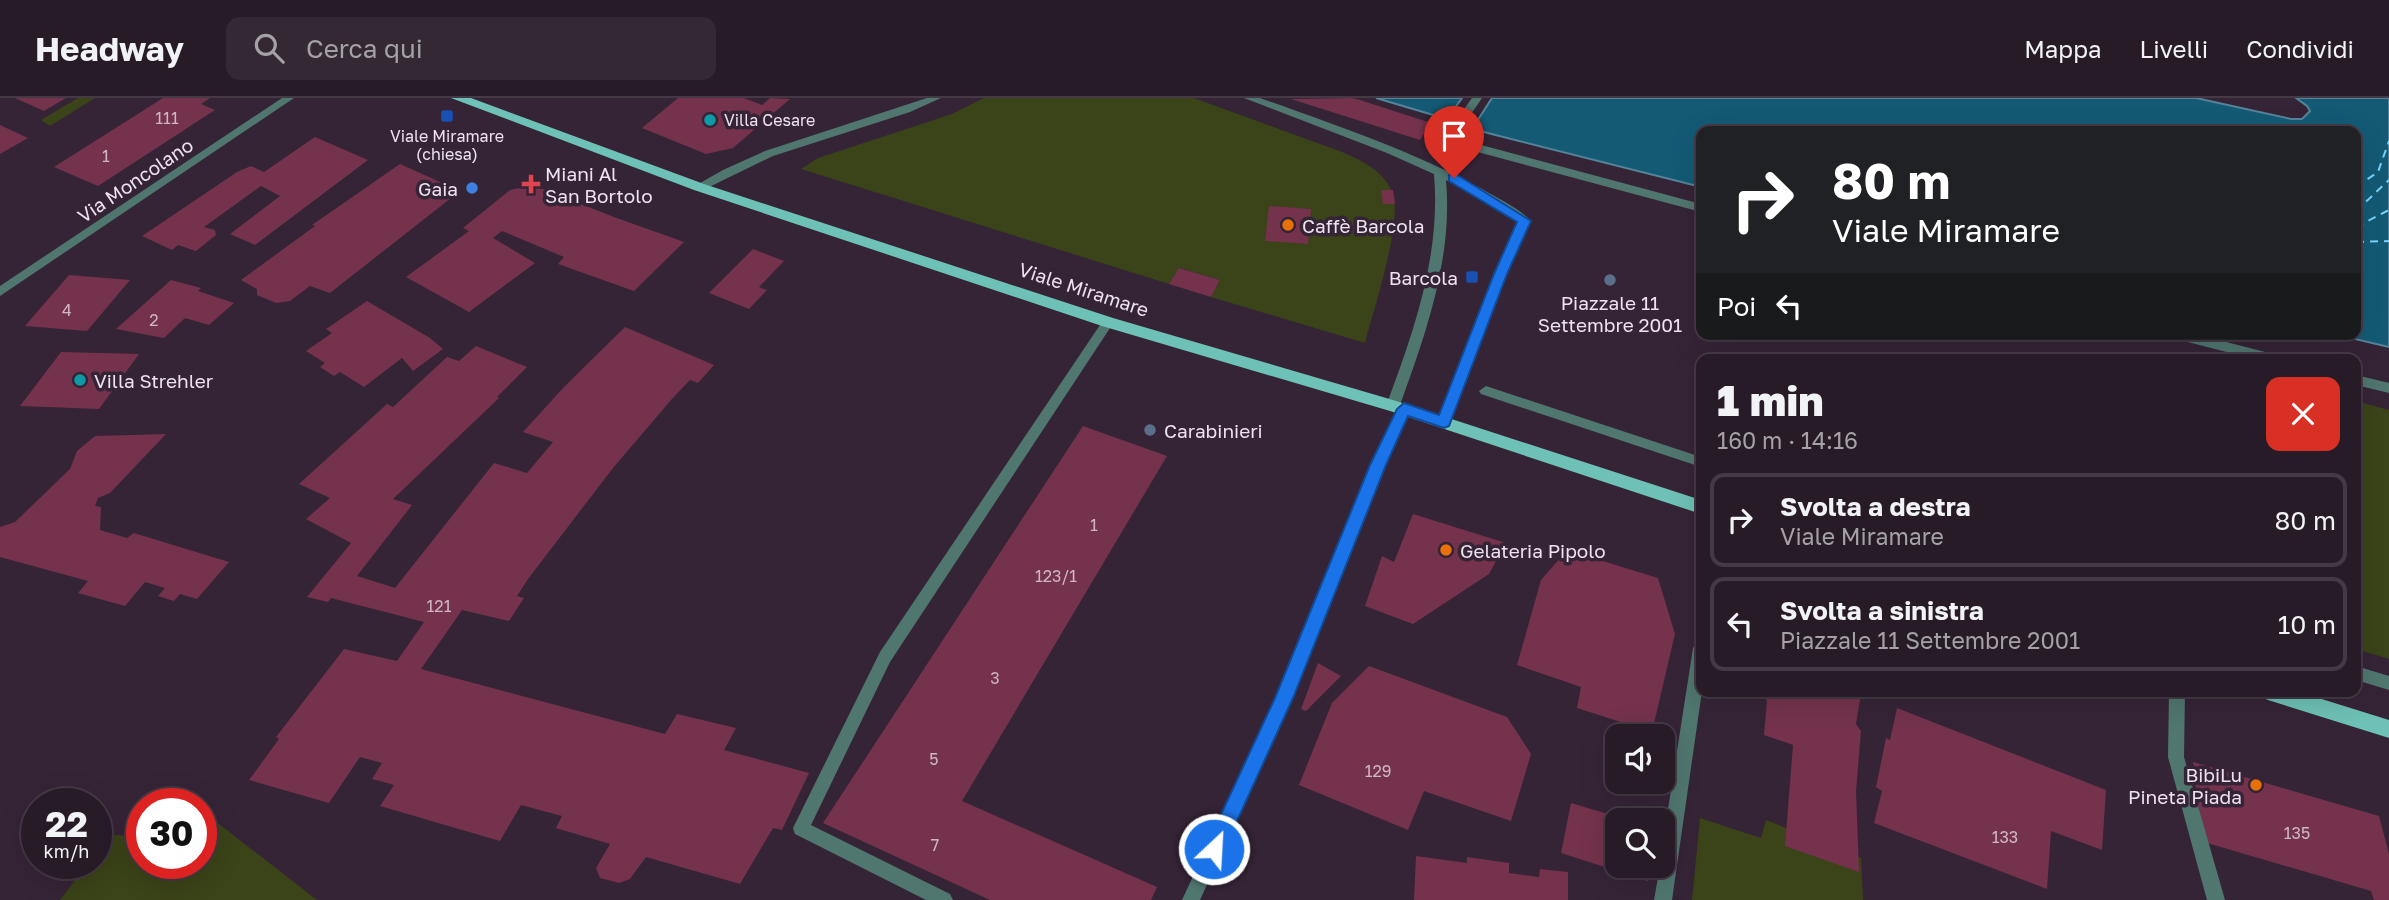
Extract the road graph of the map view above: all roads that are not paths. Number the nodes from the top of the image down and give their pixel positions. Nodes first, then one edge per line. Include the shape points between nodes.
1 (289, 98) edge
2 (458, 98) edge
3 (936, 98) edge
4 (1250, 98) edge
5 (1477, 98) edge
6 (1439, 170) junction
7 (699, 187) junction
8 (1696, 207) edge
9 (0, 292) edge
10 (1108, 322) junction
11 (2199, 340) edge
12 (2254, 354) edge
13 (2361, 381) edge
14 (2389, 388) edge
15 (1486, 391) dead end
16 (1399, 407) junction
17 (1444, 422) junction
18 (1696, 460) edge
19 (1696, 505) edge
20 (2361, 675) edge
21 (1696, 681) edge
22 (2389, 683) edge
23 (2177, 697) edge
24 (2287, 697) edge
25 (2389, 729) edge
26 (944, 900) edge
27 (1191, 900) edge
28 (1663, 900) edge
29 (2216, 900) edge

1 - 9 street, Via Moncolano
2 - 7 main road, Viale Miramare
3 - 7 street via 743,162
4 - 6 street
5 - 8 street via 1448,140
6 - 16 street via 1443,199 1437,259
6 - 17 street via 1525,221
7 - 10 main road, Viale Miramare
10 - 16 main road, Viale Miramare
10 - 26 street via 885,657 801,828
11 - 12 street
13 - 14 street
15 - 18 street
16 - 17 main road, Viale Miramare
16 - 27 street via 1284,698
17 - 19 main road, Viale Miramare
20 - 22 street
21 - 28 street
23 - 29 street via 2176,757
24 - 25 main road

